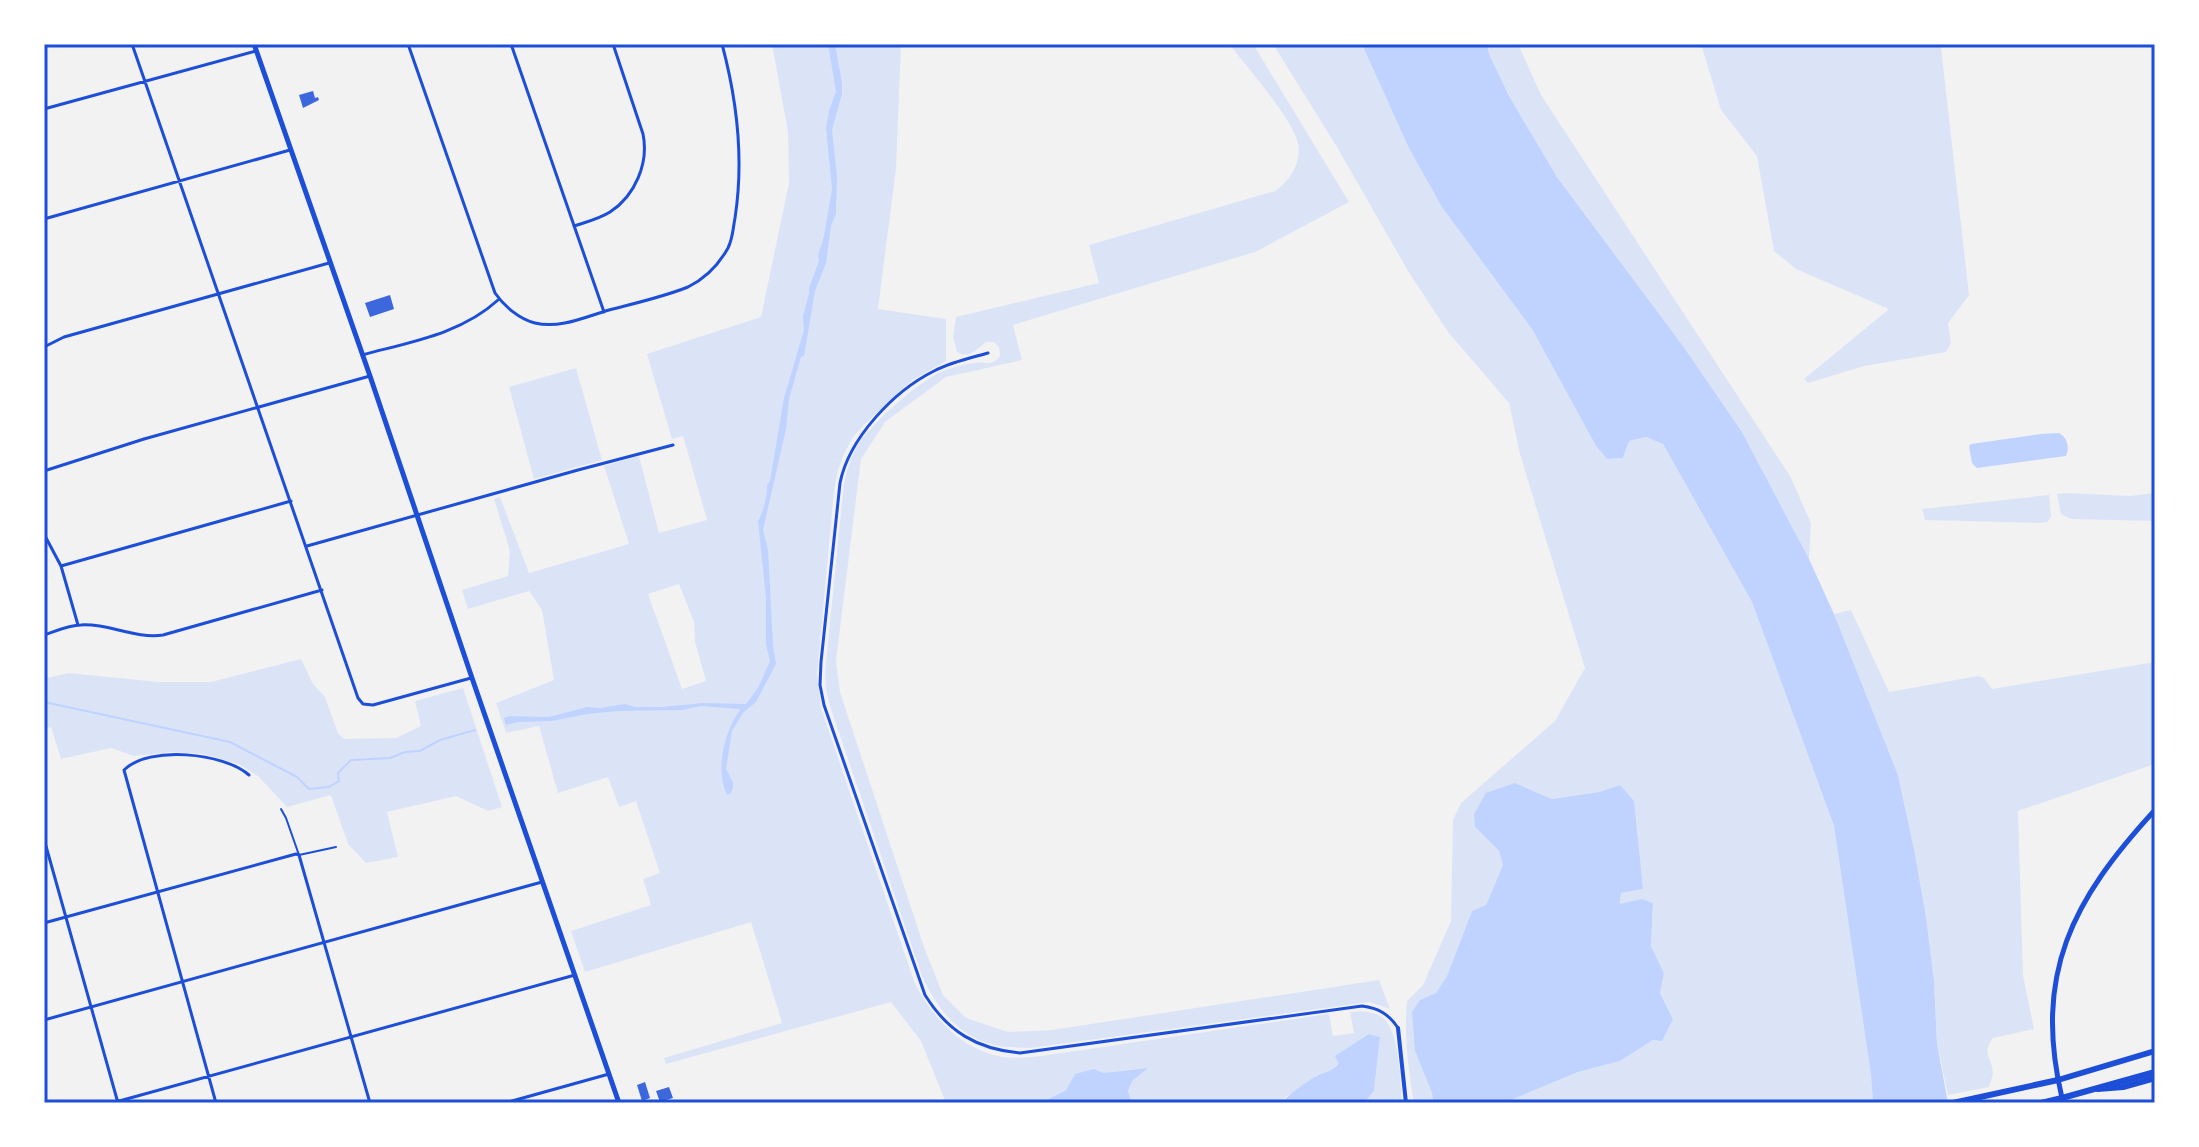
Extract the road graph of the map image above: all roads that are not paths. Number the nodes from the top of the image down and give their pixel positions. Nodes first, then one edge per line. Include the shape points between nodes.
1 (132, 44) edge
2 (254, 44) edge
3 (408, 44) edge
4 (511, 44) edge
5 (613, 44) edge
6 (722, 44) edge
7 (256, 51) junction
8 (145, 82) junction
9 (44, 109) edge
10 (290, 150) junction
11 (179, 180) junction
12 (44, 219) edge
13 (574, 226) junction
14 (329, 263) junction
15 (219, 294) junction
16 (499, 299) junction
17 (604, 312) junction
18 (44, 347) edge
19 (988, 353) dead end
20 (362, 355) junction
21 (370, 376) junction
22 (259, 408) junction
23 (673, 445) dead end
24 (44, 471) edge
25 (291, 501) junction
26 (416, 515) junction
27 (44, 534) edge
28 (307, 546) junction
29 (61, 566) junction
30 (322, 590) junction
31 (78, 625) junction
32 (44, 635) edge
33 (472, 678) junction
34 (249, 775) dead end
35 (281, 809) dead end
36 (2155, 810) edge
37 (44, 839) edge
38 (336, 847) dead end
39 (299, 855) junction
40 (542, 882) junction
41 (158, 892) junction
42 (67, 917) junction
43 (44, 923) edge
44 (325, 942) junction
45 (575, 975) junction
46 (182, 981) junction
47 (91, 1007) junction
48 (44, 1020) edge
49 (1398, 1028) joint
50 (351, 1037) junction
51 (2155, 1051) edge
52 (2155, 1072) edge
53 (609, 1074) junction
54 (209, 1076) junction
55 (2155, 1078) edge
56 (2058, 1080) junction
57 (2098, 1089) junction
58 (2062, 1098) junction
59 (118, 1102) edge
60 (112, 1103) edge
61 (216, 1103) edge
62 (370, 1103) edge
63 (505, 1103) edge
64 (619, 1103) edge
65 (1406, 1103) edge
66 (1953, 1103) edge
67 (2041, 1103) edge

1 - 8 street
2 - 7 main road
3 - 16 street
4 - 13 street
5 - 13 street via 643,134 642,166 630,193 611,212
6 - 17 street via 738,146 737,206 729,246 715,268 688,287
7 - 8 street
7 - 10 main road
8 - 9 street
8 - 11 street
10 - 11 street
10 - 14 main road
11 - 12 street
11 - 15 street
13 - 17 street
14 - 15 street
14 - 20 main road
15 - 18 street
15 - 22 street
16 - 17 street via 521,318 539,324 567,323
16 - 20 street via 452,330
19 - 49 street via 919,379 855,443 842,470 823,647 824,705 925,995 962,1034 995,1050 1020,1053 1362,1006 1390,1016
20 - 21 main road
21 - 22 street
21 - 26 main road
22 - 24 street
22 - 25 street
23 - 26 street
25 - 28 street
25 - 29 street
26 - 28 street
26 - 33 main road
27 - 29 street
28 - 30 street
29 - 31 street
30 - 31 street via 149,637
30 - 33 street via 363,704
31 - 32 street
33 - 40 main road
34 - 41 street via 226,762 179,755 145,758 124,770
35 - 39 lane
36 - 56 main road via 2100,876 2070,932 2051,1017
37 - 42 street
38 - 39 lane
39 - 41 street
39 - 44 street
40 - 44 street
40 - 45 main road
41 - 42 street
41 - 46 street
42 - 43 street
42 - 47 street
44 - 46 street
44 - 50 street
45 - 50 street
45 - 53 main road
46 - 47 street
46 - 54 street
47 - 48 street
47 - 59 street
49 - 65 street
50 - 54 street
50 - 62 street
51 - 56 highway
52 - 57 highway
53 - 63 street
53 - 64 main road
54 - 59 street
54 - 61 street
55 - 57 highway
56 - 58 main road
56 - 66 highway
57 - 58 highway
58 - 67 highway
59 - 60 street

